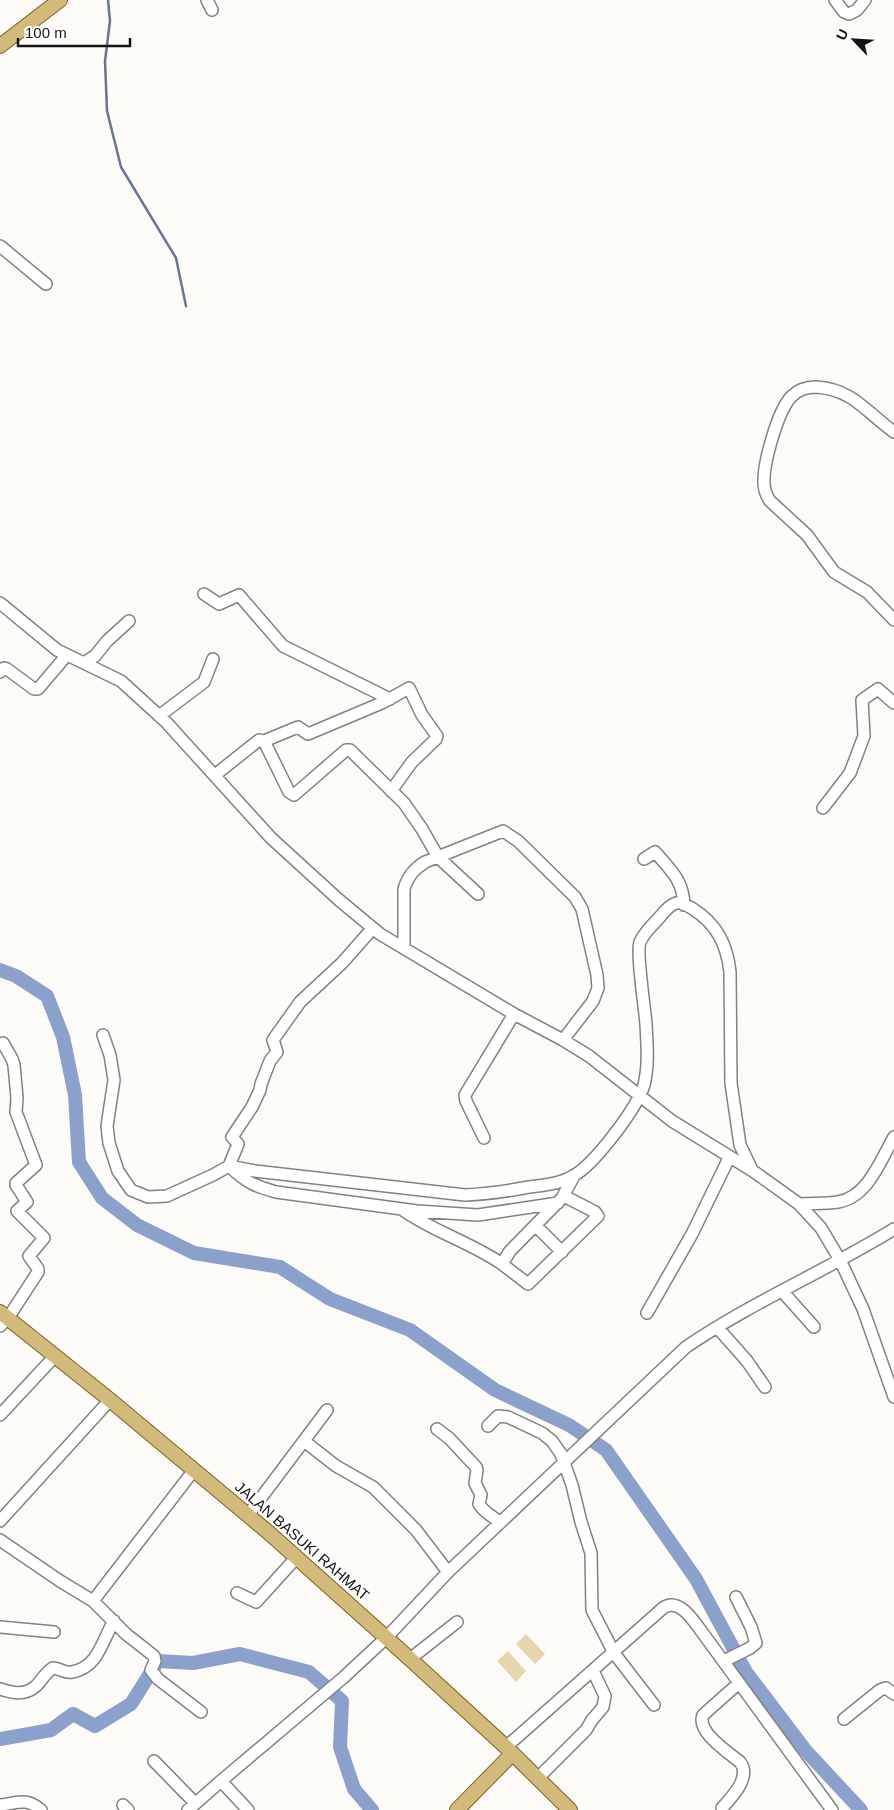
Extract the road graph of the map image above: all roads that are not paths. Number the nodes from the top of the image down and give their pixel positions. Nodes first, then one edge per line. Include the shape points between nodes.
1 (60, 0) edge
2 (835, 0) edge
3 (865, 0) edge
4 (0, 46) edge
5 (0, 246) edge
6 (46, 284) dead end
7 (894, 432) edge
8 (204, 594) dead end
9 (0, 603) edge
10 (894, 620) edge
11 (128, 621) dead end
12 (66, 656) junction
13 (213, 659) dead end
14 (84, 663) junction
15 (0, 672) edge
16 (390, 699) junction
17 (894, 703) edge
18 (160, 716) junction
19 (264, 741) junction
20 (215, 775) junction
21 (391, 791) junction
22 (823, 808) dead end
23 (438, 856) junction
24 (644, 859) dead end
25 (478, 894) dead end
26 (684, 904) junction
27 (373, 928) junction
28 (404, 948) junction
29 (514, 1014) junction
30 (103, 1035) dead end
31 (563, 1040) junction
32 (3, 1043) dead end
33 (640, 1095) junction
34 (894, 1137) edge
35 (484, 1138) dead end
36 (730, 1158) junction
37 (229, 1166) junction
38 (752, 1170) junction
39 (574, 1176) junction
40 (561, 1200) junction
41 (799, 1204) junction
42 (402, 1209) junction
43 (536, 1226) junction
44 (894, 1229) edge
45 (562, 1252) junction
46 (840, 1260) junction
47 (502, 1264) junction
48 (782, 1291) junction
49 (647, 1313) dead end
50 (3, 1318) edge
51 (717, 1327) junction
52 (814, 1327) dead end
53 (55, 1356) junction
54 (765, 1387) dead end
55 (894, 1397) edge
56 (110, 1400) junction
57 (327, 1410) dead end
58 (0, 1415) edge
59 (488, 1426) dead end
60 (437, 1429) dead end
61 (304, 1441) junction
62 (564, 1462) junction
63 (194, 1470) junction
64 (248, 1515) junction
65 (0, 1520) edge
66 (500, 1523) junction
67 (0, 1540) edge
68 (296, 1558) junction
69 (448, 1572) junction
70 (237, 1593) dead end
71 (736, 1597) dead end
72 (94, 1601) junction
73 (114, 1621) junction
74 (457, 1622) dead end
75 (0, 1627) edge
76 (54, 1632) dead end
77 (387, 1637) junction
78 (614, 1653) junction
79 (410, 1659) junction
80 (724, 1661) junction
81 (593, 1671) junction
82 (739, 1683) junction
83 (0, 1689) edge
84 (894, 1694) edge
85 (654, 1705) dead end
86 (201, 1712) dead end
87 (844, 1719) dead end
88 (509, 1751) junction
89 (154, 1761) dead end
90 (537, 1779) junction
91 (221, 1780) junction
92 (0, 1805) edge
93 (192, 1807) edge
94 (722, 1808) dead end
95 (42, 1810) edge
96 (248, 1810) edge
97 (457, 1810) edge
98 (570, 1810) edge
99 (832, 1810) edge

1 - 4 main road
2 - 3 street via 847,14 853,13
5 - 6 street
7 - 10 street via 860,402 841,392 805,388 791,397 778,420 766,461 764,483 770,501 807,535 834,572 868,592
8 - 16 street via 219,604 239,595 283,646
9 - 12 street
11 - 14 street via 95,656
12 - 14 street
12 - 15 street via 38,689 7,669
13 - 18 street via 204,682
14 - 18 street via 121,681
16 - 19 street via 308,734 298,727
16 - 21 street via 409,688 422,716 437,736
17 - 22 street via 878,689 862,700 864,736 850,773
18 - 20 street
19 - 20 street via 259,740
19 - 21 street via 291,794 298,793 348,749
20 - 27 street via 260,827
21 - 23 street via 422,829
23 - 25 street
23 - 28 street via 414,870 407,879 404,889
23 - 31 street via 502,831 518,840 575,898 582,909 598,988 593,1001
24 - 26 street via 655,852 657,854 680,881
26 - 33 street via 674,904 666,910 639,945 647,1062
26 - 38 street via 715,927 728,958 731,1083 740,1145
27 - 28 street
27 - 37 street via 342,963 300,1002 273,1040 277,1051 252,1107 232,1136 238,1144
28 - 29 street
29 - 31 street
29 - 35 street via 465,1095
30 - 37 street via 114,1080 107,1126 109,1143 118,1171 131,1190 148,1197 167,1196
31 - 33 street
32 - 50 street via 14,1066 16,1112 36,1165 16,1182 27,1202 18,1211 44,1238 29,1256 39,1270
33 - 36 street via 672,1121
33 - 39 street via 605,1145
34 - 41 street via 866,1186 859,1192 839,1202
36 - 38 street
36 - 49 street
37 - 39 street via 465,1195 557,1183
37 - 42 street via 245,1181 276,1192
38 - 41 street
39 - 40 street
40 - 42 street via 482,1215
40 - 43 street
40 - 45 street via 598,1215
41 - 46 street via 821,1228
42 - 47 street via 425,1225 473,1246
43 - 45 street
43 - 47 street via 510,1251
44 - 46 street
45 - 47 street via 529,1284
46 - 48 street
46 - 55 street
48 - 51 street
48 - 52 street
50 - 53 main road, JALAN BASUKI RAHMAT
51 - 54 street
51 - 62 street via 686,1347
53 - 56 main road, JALAN BASUKI RAHMAT
53 - 58 street
56 - 63 main road, JALAN BASUKI RAHMAT
56 - 65 street
57 - 61 street
59 - 62 street via 501,1415 537,1430 552,1441
60 - 66 street via 476,1467 475,1483 481,1495 478,1503 485,1513
61 - 64 street
61 - 69 street via 336,1466 373,1487 416,1530
62 - 66 street
62 - 78 street via 591,1553 592,1610
63 - 64 main road, JALAN BASUKI RAHMAT
63 - 72 street
64 - 68 main road, JALAN BASUKI RAHMAT
66 - 69 street
67 - 72 street
68 - 70 street via 256,1603
68 - 77 main road, JALAN BASUKI RAHMAT
69 - 77 street
71 - 80 street via 756,1643
72 - 73 street
73 - 83 street via 99,1653 83,1668 72,1673 53,1668 35,1687 23,1692
73 - 86 street via 154,1656 154,1675
74 - 79 street
75 - 76 street
77 - 79 main road, JALAN BASUKI RAHMAT
77 - 91 street
78 - 80 street via 663,1608 673,1605 687,1613
78 - 81 street
78 - 85 street
79 - 88 main road, JALAN BASUKI RAHMAT
80 - 82 street
81 - 88 street
81 - 90 street via 605,1696 604,1707
82 - 94 street via 701,1719 707,1732 744,1768 739,1786
82 - 99 street
84 - 87 street via 887,1689 882,1690
88 - 90 main road, JALAN BASUKI RAHMAT
88 - 97 main road
89 - 93 street
90 - 98 main road, JALAN BASUKI RAHMAT
91 - 93 street
91 - 96 street
92 - 95 street via 26,1801

